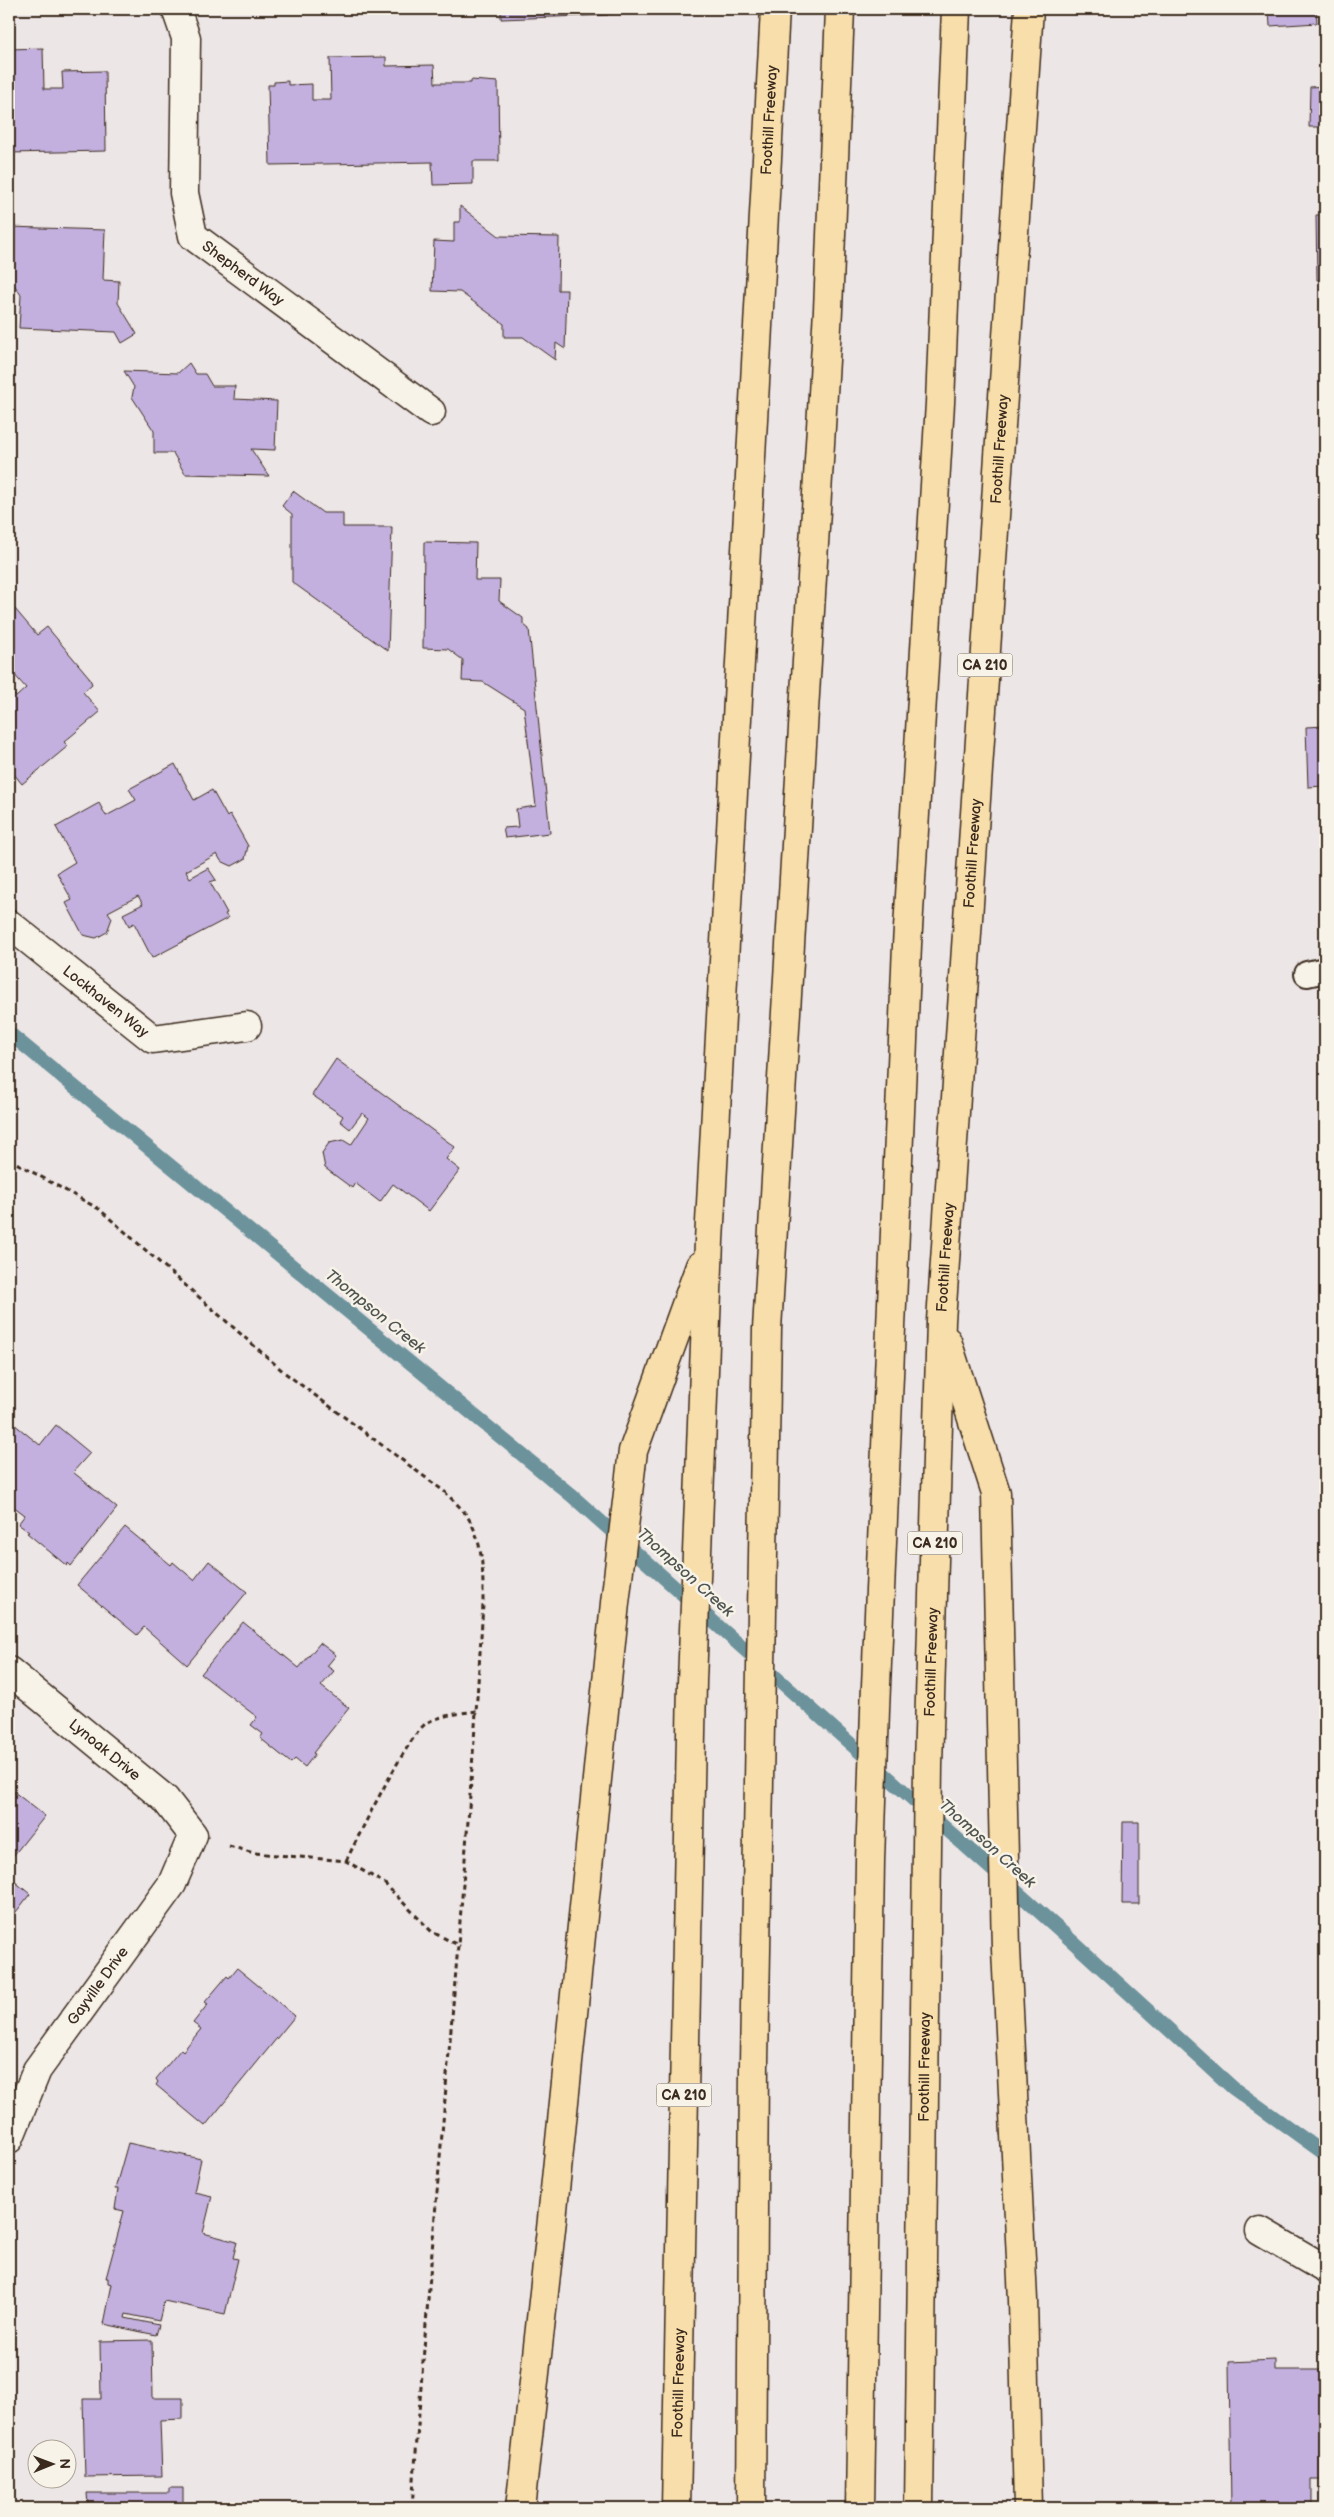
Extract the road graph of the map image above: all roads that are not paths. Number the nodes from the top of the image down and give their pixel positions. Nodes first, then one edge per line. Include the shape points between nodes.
1 (176, 9) edge
2 (775, 9) edge
3 (840, 9) edge
4 (956, 9) edge
5 (1029, 9) edge
6 (431, 412) dead end
7 (9, 924) edge
8 (247, 1026) dead end
9 (710, 1241) junction
10 (941, 1321) junction
11 (9, 1671) edge
12 (193, 1835) joint
13 (9, 2139) edge
14 (1260, 2231) dead end
15 (1325, 2269) edge
16 (520, 2508) edge
17 (676, 2508) edge
18 (751, 2508) edge
19 (860, 2508) edge
20 (919, 2508) edge
21 (1028, 2508) edge

1 - 6 street, Shepherd Way via 186,38 184,193 193,236
2 - 9 highway, Foothill Freeway / CA 210
3 - 18 highway via 828,320 767,1329 754,2063
4 - 19 highway via 940,403 907,945 875,1710
5 - 10 highway, Foothill Freeway / CA 210
7 - 8 street, Lockhaven Way via 153,1039
9 - 16 highway via 633,1451
9 - 17 highway, Foothill Freeway / CA 210 via 692,1682
10 - 20 highway, Foothill Freeway / CA 210 via 928,1766
10 - 21 highway via 996,1493 1006,1948 1023,2300
11 - 12 street, Lynoak Drive via 165,1799
12 - 13 street, Gayville Drive via 172,1884 37,2070
14 - 15 street

